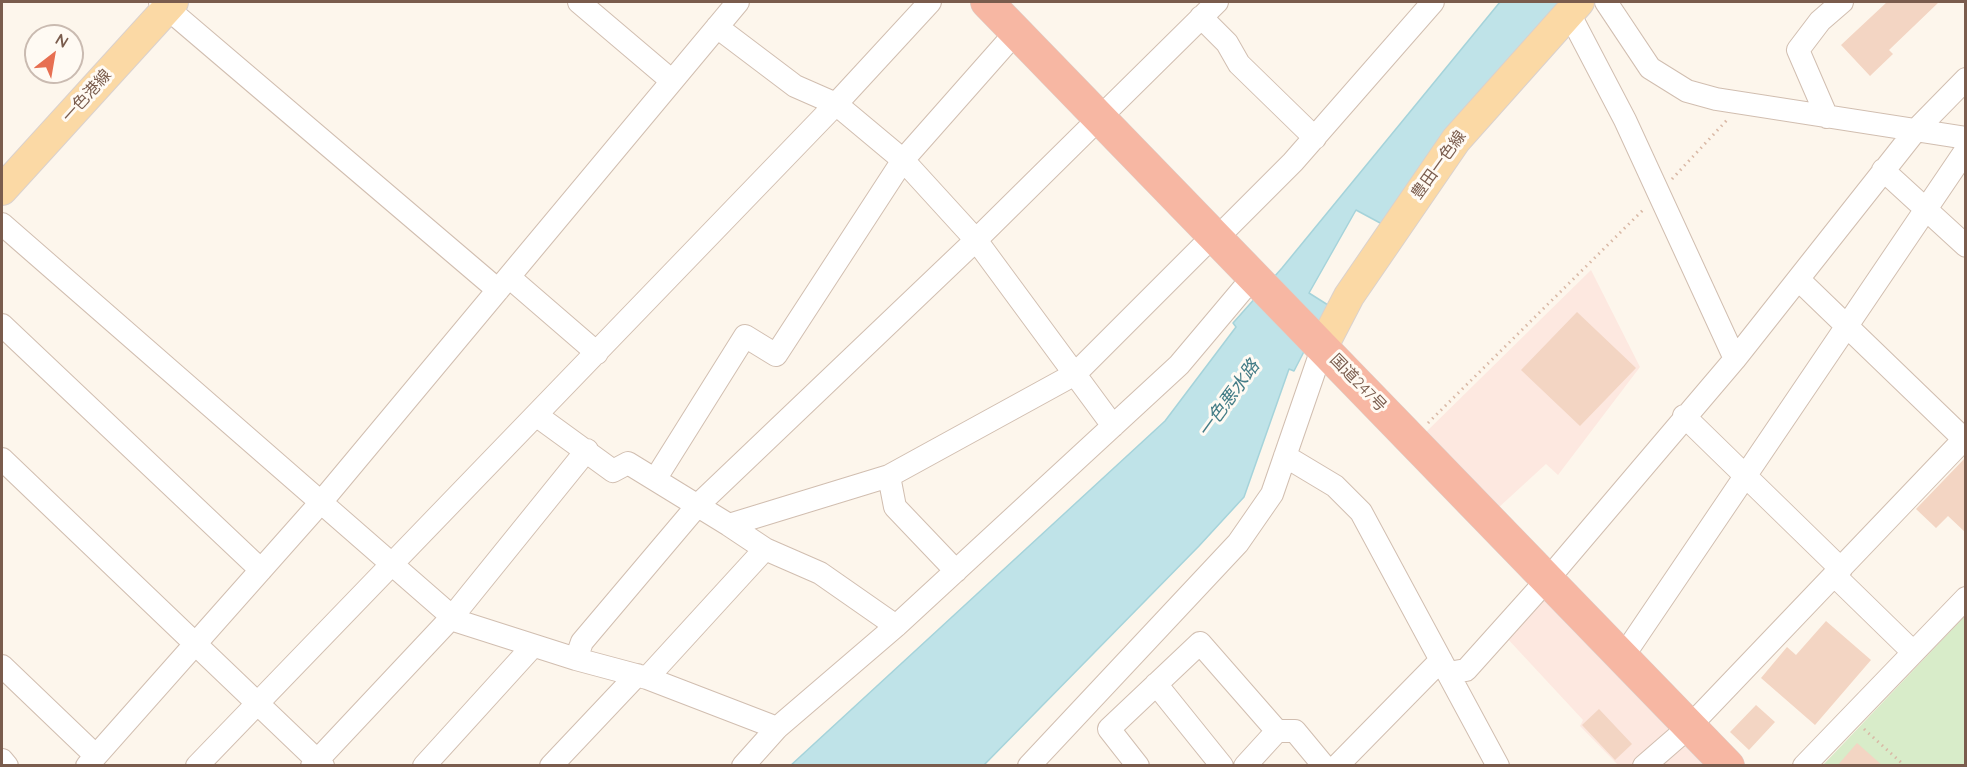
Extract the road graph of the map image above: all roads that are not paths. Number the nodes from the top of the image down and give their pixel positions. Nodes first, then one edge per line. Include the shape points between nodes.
1 (579, 2) edge
2 (738, 2) edge
3 (930, 2) edge
4 (987, 2) edge
5 (1433, 2) edge
6 (1606, 2) edge
7 (1842, 2) edge
8 (166, 4) edge
9 (1574, 7) edge
10 (1209, 9) edge
11 (717, 27) junction
12 (1017, 31) junction
13 (1965, 79) edge
14 (672, 81) junction
15 (836, 104) junction
16 (1827, 117) junction
17 (1101, 118) junction
18 (1916, 130) junction
19 (1315, 138) junction
20 (1965, 138) edge
21 (1965, 150) edge
22 (903, 160) junction
23 (1883, 170) junction
24 (2, 190) edge
25 (1928, 208) junction
26 (2, 224) edge
27 (1216, 239) junction
28 (976, 240) junction
29 (1965, 246) edge
30 (1259, 280) junction
31 (1799, 280) junction
32 (503, 283) junction
33 (2, 325) edge
34 (1848, 326) junction
35 (1317, 340) junction
36 (597, 352) junction
37 (1735, 359) junction
38 (1075, 374) junction
39 (536, 415) junction
40 (1684, 416) junction
41 (1113, 426) junction
42 (1965, 439) edge
43 (587, 450) junction
44 (1285, 456) junction
45 (2, 459) edge
46 (889, 476) junction
47 (1746, 477) junction
48 (656, 478) junction
49 (322, 501) junction
50 (697, 506) junction
51 (729, 525) junction
52 (765, 549) junction
53 (392, 562) junction
54 (261, 570) junction
55 (956, 571) junction
56 (1838, 572) junction
57 (1547, 580) junction
58 (1965, 598) edge
59 (452, 617) junction
60 (896, 626) junction
61 (196, 642) junction
62 (533, 646) junction
63 (1913, 652) junction
64 (1622, 658) junction
65 (576, 659) junction
66 (2, 666) edge
67 (1445, 667) junction
68 (642, 677) junction
69 (1156, 684) junction
70 (257, 703) junction
71 (1689, 727) junction
72 (777, 728) junction
73 (1277, 731) junction
74 (2, 760) edge
75 (92, 761) edge
76 (318, 764) edge
77 (7, 765) edge
78 (197, 765) edge
79 (424, 765) edge
80 (551, 765) edge
81 (743, 765) edge
82 (1029, 765) edge
83 (1138, 765) edge
84 (1222, 765) edge
85 (1245, 765) edge
86 (1324, 765) edge
87 (1337, 765) edge
88 (1498, 765) edge
89 (1644, 765) edge
90 (1728, 765) edge
91 (1804, 765) edge

1 - 14 street
2 - 11 street
3 - 15 street
4 - 12 highway, 国道247号
5 - 19 street
6 - 16 street via 1650,68 1687,91
7 - 16 street via 1820,21 1798,50
8 - 24 main road, 一色港線
8 - 32 street
9 - 35 main road, 豊田一色線 via 1456,140
9 - 37 street
10 - 17 street
10 - 19 street via 1239,64
11 - 14 street
11 - 15 street via 795,86
12 - 17 highway, 国道247号
12 - 22 street
13 - 18 street
14 - 32 street
15 - 22 street
15 - 36 street
16 - 18 street
17 - 27 highway, 国道247号
17 - 28 street
18 - 20 street
18 - 23 street
19 - 27 street
21 - 25 street
22 - 28 street
22 - 48 street via 776,355 745,336
23 - 25 street
23 - 31 street
25 - 29 street
25 - 34 street
26 - 49 street
27 - 30 highway, 国道247号
27 - 38 street via 1208,241
28 - 38 street
28 - 50 street
30 - 35 highway, 国道247号
30 - 41 street via 1179,365
31 - 34 street
31 - 37 street
32 - 36 street
32 - 49 street
33 - 54 street
34 - 42 street
34 - 47 street
35 - 44 street
35 - 57 highway, 国道247号
36 - 39 street
37 - 40 street
38 - 41 street
38 - 46 street
39 - 43 street
39 - 53 street
40 - 47 street
40 - 57 street
41 - 55 street
42 - 56 street
43 - 48 street via 613,471 628,463
43 - 59 street
44 - 67 street via 1335,486 1361,512
44 - 82 street via 1272,494 1238,543
45 - 61 street
46 - 51 street
46 - 55 street via 895,507
47 - 56 street
47 - 64 street
48 - 50 street
49 - 53 street
49 - 54 street
50 - 51 street
50 - 65 street via 582,642
51 - 52 street
52 - 60 street via 820,573
52 - 68 street
53 - 59 street
53 - 70 street
54 - 61 street
55 - 60 street
56 - 63 street
56 - 71 street
57 - 64 highway, 国道247号
57 - 67 street via 1466,670
58 - 63 street
59 - 62 street
59 - 76 street
60 - 72 street
61 - 70 street
61 - 75 street
62 - 65 street
62 - 79 street
63 - 91 street
64 - 71 highway, 国道247号
65 - 68 street
66 - 75 street
67 - 87 street
67 - 88 street
68 - 72 street
68 - 80 street
69 - 73 street via 1200,643
69 - 83 street via 1109,729
69 - 84 street
70 - 76 street
70 - 78 street
71 - 89 street
71 - 90 highway, 国道247号
72 - 81 street
73 - 85 street
73 - 86 street via 1296,731
74 - 77 street

